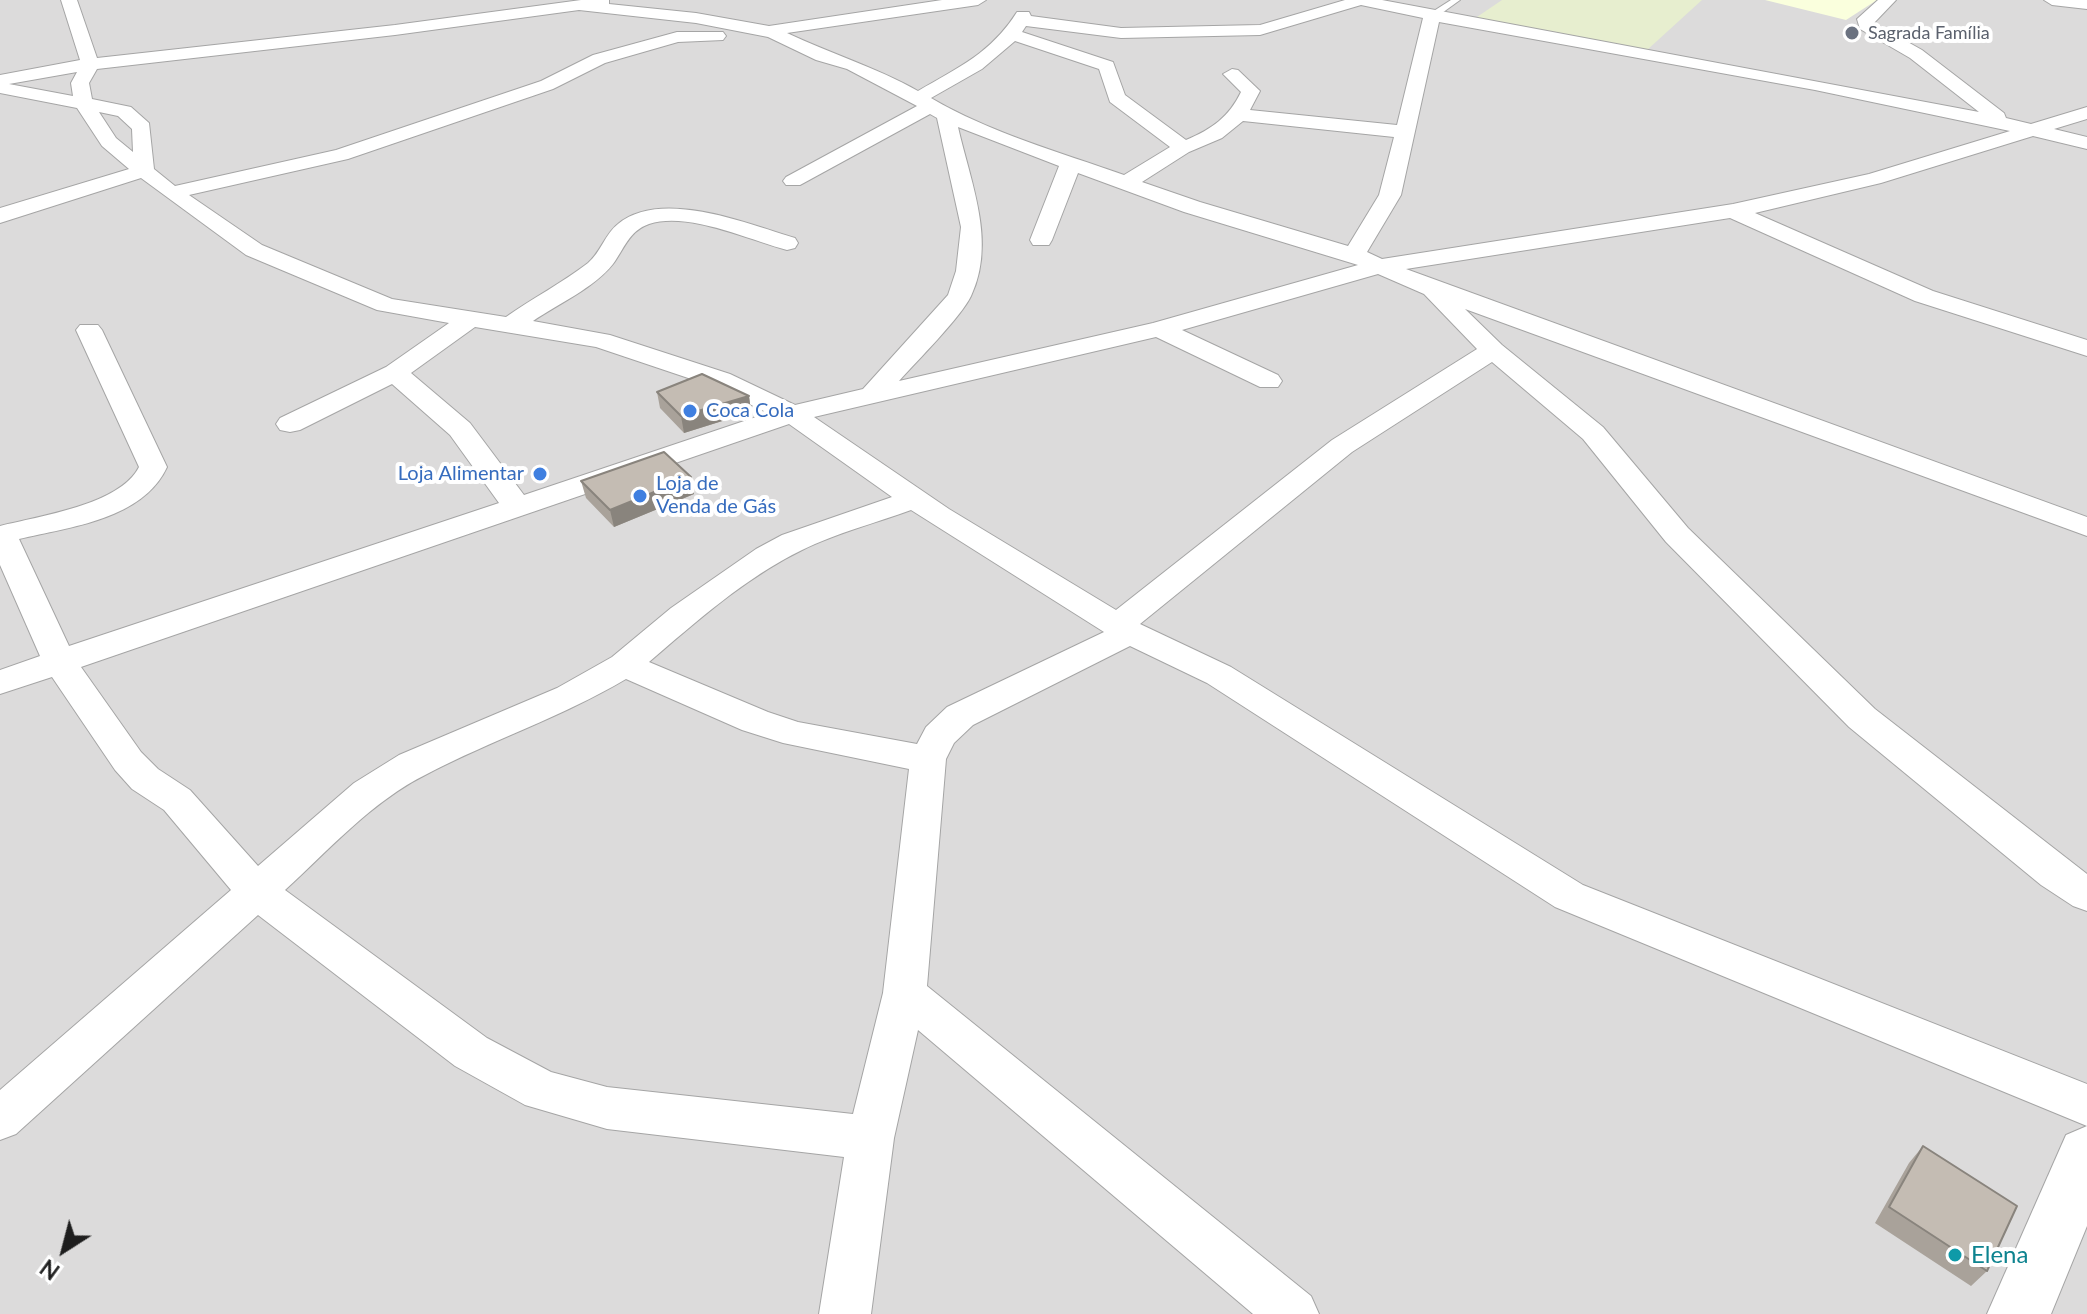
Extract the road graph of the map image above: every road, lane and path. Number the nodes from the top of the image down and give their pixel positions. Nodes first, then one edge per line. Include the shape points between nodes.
1 (69, 0) edge
2 (610, 0) edge
3 (978, 0) edge
4 (1028, 0) edge
5 (1360, 0) edge
6 (1456, 0) edge
7 (1888, 0) edge
8 (2052, 0) edge
9 (575, 3) edge
10 (2087, 4) edge
11 (884, 14) junction
12 (1432, 16) junction
13 (1017, 27) junction
14 (771, 32) junction
15 (677, 37) junction
16 (90, 64) junction
17 (853, 65) junction
18 (1232, 74) dead end
19 (1, 86) edge
20 (83, 102) junction
21 (930, 107) junction
22 (2087, 113) edge
23 (1241, 115) junction
24 (2003, 121) junction
25 (2033, 130) junction
26 (1407, 132) junction
27 (2087, 143) edge
28 (1182, 148) junction
29 (1071, 163) junction
30 (144, 171) junction
31 (793, 181) dead end
32 (1126, 183) junction
33 (171, 193) junction
34 (1733, 211) junction
35 (0, 216) edge
36 (1041, 240) dead end
37 (787, 243) dead end
38 (1354, 255) junction
39 (1382, 266) junction
40 (1427, 287) junction
41 (469, 320) junction
42 (510, 326) junction
43 (1159, 329) junction
44 (89, 330) dead end
45 (2087, 348) edge
46 (1493, 350) junction
47 (395, 373) junction
48 (1269, 381) dead end
49 (872, 396) junction
50 (792, 414) junction
51 (290, 424) dead end
52 (915, 499) junction
53 (517, 506) junction
54 (2087, 527) edge
55 (1, 535) edge
56 (1124, 629) junction
57 (59, 661) junction
58 (624, 665) junction
59 (0, 682) edge
60 (928, 759) junction
61 (256, 891) junction
62 (2087, 895) edge
63 (905, 993) junction
64 (2087, 1105) edge
65 (0, 1119) edge
66 (870, 1138) junction
67 (2087, 1154) edge
68 (845, 1314) edge
69 (1293, 1314) edge
70 (2019, 1314) edge

1 - 16 street
2 - 9 street
3 - 11 street
4 - 13 street
5 - 12 street
5 - 13 street via 1260,30 1121,33
6 - 12 lane
7 - 24 street via 1865,19 1866,25 1916,54
8 - 10 street
9 - 14 street
9 - 15 street
9 - 16 street
11 - 14 street
11 - 17 street via 852,28 832,47
12 - 24 street
12 - 26 street
13 - 21 street via 963,71
13 - 28 street via 1107,66 1117,98
14 - 15 street
14 - 17 street
15 - 33 street via 599,59 547,85 341,155
16 - 19 street
16 - 20 street via 80,83
17 - 21 street
18 - 23 street via 1251,91
19 - 20 street
20 - 30 street via 109,142
21 - 29 street
21 - 31 street
21 - 49 street via 972,227 965,283 959,297
22 - 25 street
23 - 26 street
23 - 28 street via 1215,135
24 - 25 street
25 - 27 street
25 - 34 street via 1874,179
26 - 38 street via 1390,195
28 - 32 street
29 - 32 street
29 - 36 street
30 - 33 street
30 - 35 street
32 - 38 street
33 - 41 street via 254,250 317,278 386,305
34 - 39 street
34 - 45 street via 1924,296
37 - 42 street via 696,217 652,217 626,228 600,265
38 - 39 street
39 - 40 street
39 - 43 street
40 - 46 street
40 - 54 street
41 - 42 street
41 - 47 street
42 - 50 street via 601,340 721,380
43 - 48 street
43 - 49 street
44 - 55 street via 153,467 129,495
46 - 56 street via 1342,446
46 - 62 street via 1593,433 1677,535 1862,718
47 - 51 street
47 - 53 street via 460,429
49 - 50 street
50 - 52 street
50 - 53 street
52 - 56 street
52 - 58 street via 767,556
53 - 57 street
55 - 57 street
56 - 60 street via 960,716 939,736
56 - 64 street via 1219,675 1569,896
57 - 59 street
57 - 61 street via 128,761 177,800
58 - 60 street via 796,734
58 - 61 street via 569,697 401,772 367,793
60 - 63 street
61 - 65 street
61 - 66 street via 471,1052 541,1090 607,1108
63 - 66 street
63 - 69 street
66 - 68 street
67 - 70 street

